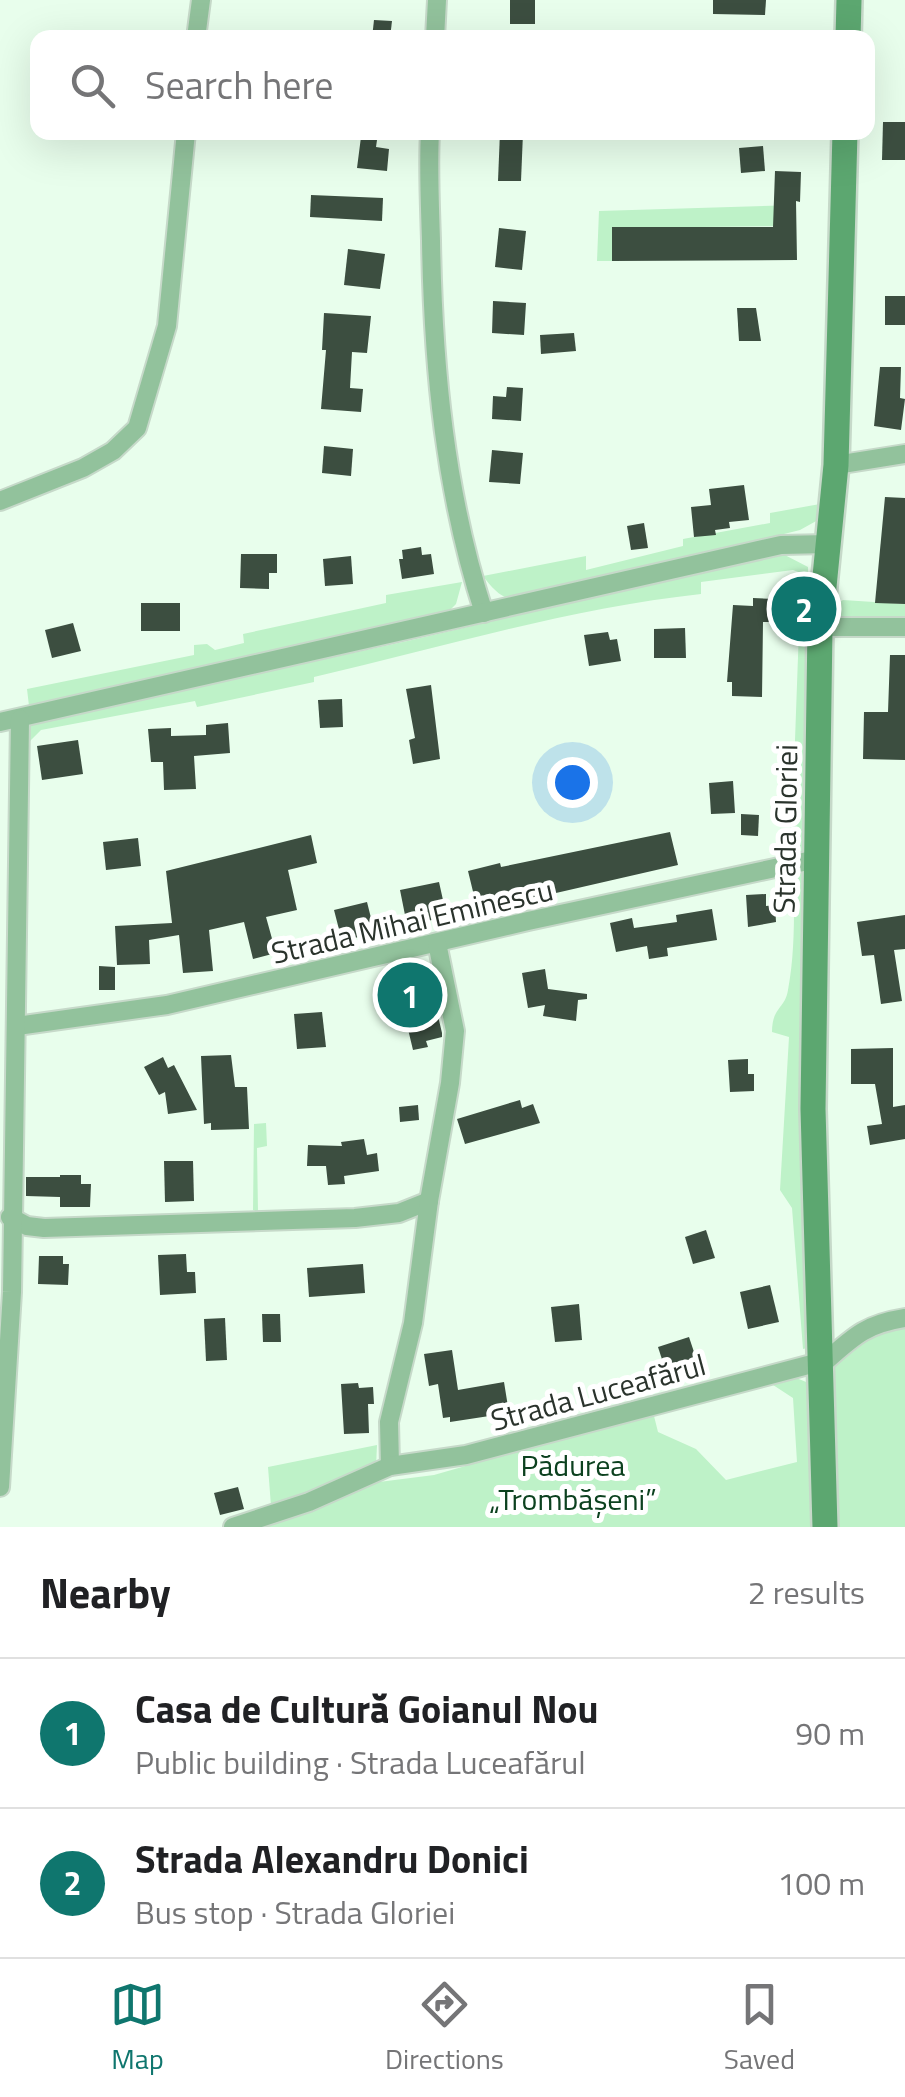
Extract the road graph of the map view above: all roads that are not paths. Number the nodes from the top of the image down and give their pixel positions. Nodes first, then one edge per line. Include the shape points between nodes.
1 (201, 0) edge
2 (437, 0) edge
3 (848, 0) edge
4 (197, 30) edge
5 (435, 30) edge
6 (848, 30) edge
7 (185, 140) edge
8 (430, 140) edge
9 (846, 140) edge
10 (905, 454) edge
11 (836, 465) junction
12 (0, 501) edge
13 (828, 544) junction
14 (484, 613) junction
15 (820, 627) junction
16 (905, 627) edge
17 (20, 719) junction
18 (0, 722) edge
19 (817, 859) junction
20 (438, 943) junction
21 (17, 1026) junction
22 (429, 1201) junction
23 (10, 1217) junction
24 (905, 1318) edge
25 (818, 1363) junction
26 (390, 1466) junction
27 (0, 1487) edge
28 (233, 1527) edge
29 (825, 1527) edge

1 - 4 street
2 - 5 street
3 - 6 street
7 - 12 street via 167,326 137,428 83,468
8 - 14 street via 440,408 454,502
9 - 11 street, Strada Gloriei
10 - 11 street
11 - 13 street, Strada Gloriei
13 - 14 street via 781,545
13 - 15 street, Strada Gloriei
14 - 17 street
15 - 16 street
15 - 19 street, Strada Gloriei
17 - 18 street
17 - 21 street
19 - 20 street, Strada Mihai Eminescu
19 - 25 street, Strada Gloriei via 812,1108
20 - 21 street, Strada Mihai Eminescu via 167,1005
20 - 22 street via 455,1031
21 - 23 street
22 - 23 street via 355,1218 44,1228
22 - 26 street via 413,1322 389,1422
23 - 27 street
24 - 25 street via 876,1322
25 - 26 street, Strada Luceafărul via 466,1455
25 - 29 street, Strada Gloriei
26 - 28 street, Strada Luceafărul

